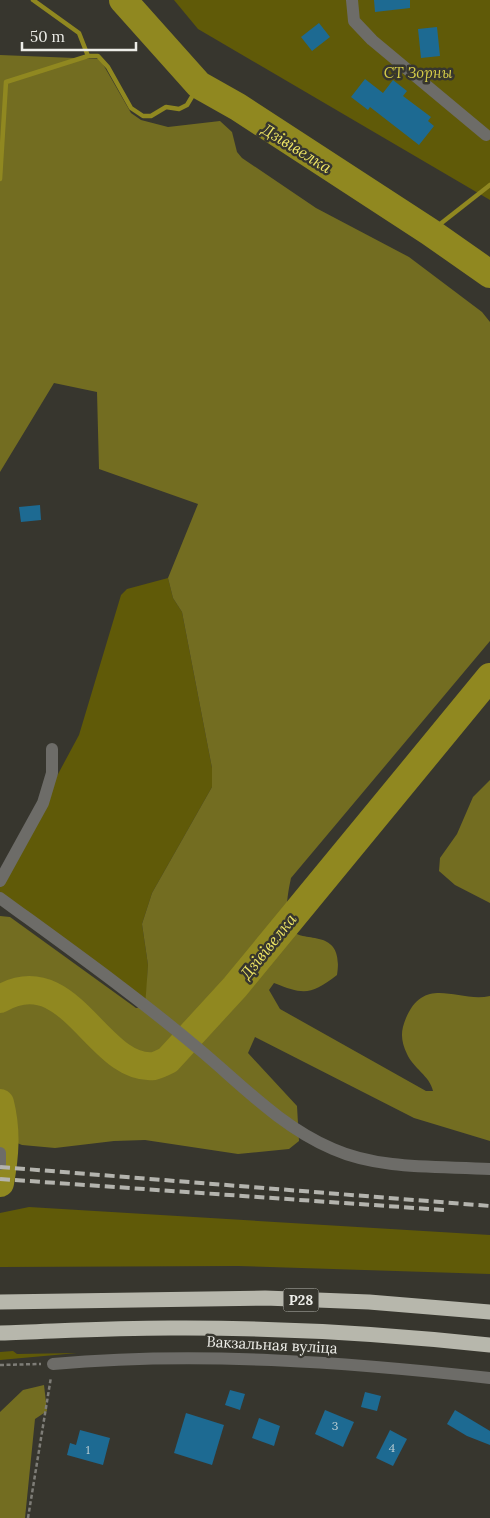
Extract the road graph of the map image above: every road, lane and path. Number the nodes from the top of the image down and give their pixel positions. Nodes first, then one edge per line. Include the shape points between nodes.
1 (352, 0) edge
2 (486, 135) dead end
3 (52, 748) dead end
4 (0, 881) edge
5 (0, 898) edge
6 (0, 1153) edge
7 (0, 1164) edge
8 (490, 1169) edge
9 (0, 1302) edge
10 (490, 1312) edge
11 (0, 1333) edge
12 (490, 1345) edge
13 (0, 1364) edge
14 (53, 1364) junction
15 (490, 1378) edge
16 (28, 1518) edge

1 - 2 street via 354,21 372,40
3 - 4 street via 52,773 43,803
5 - 8 street via 171,1027 270,1110 303,1133 333,1149 363,1159
6 - 7 street
9 - 10 highway, Р28 via 265,1298
11 - 12 highway, Р28 via 289,1329
13 - 14 path
14 - 15 street, Вакзальная вуліца via 183,1357 386,1367
14 - 16 path

